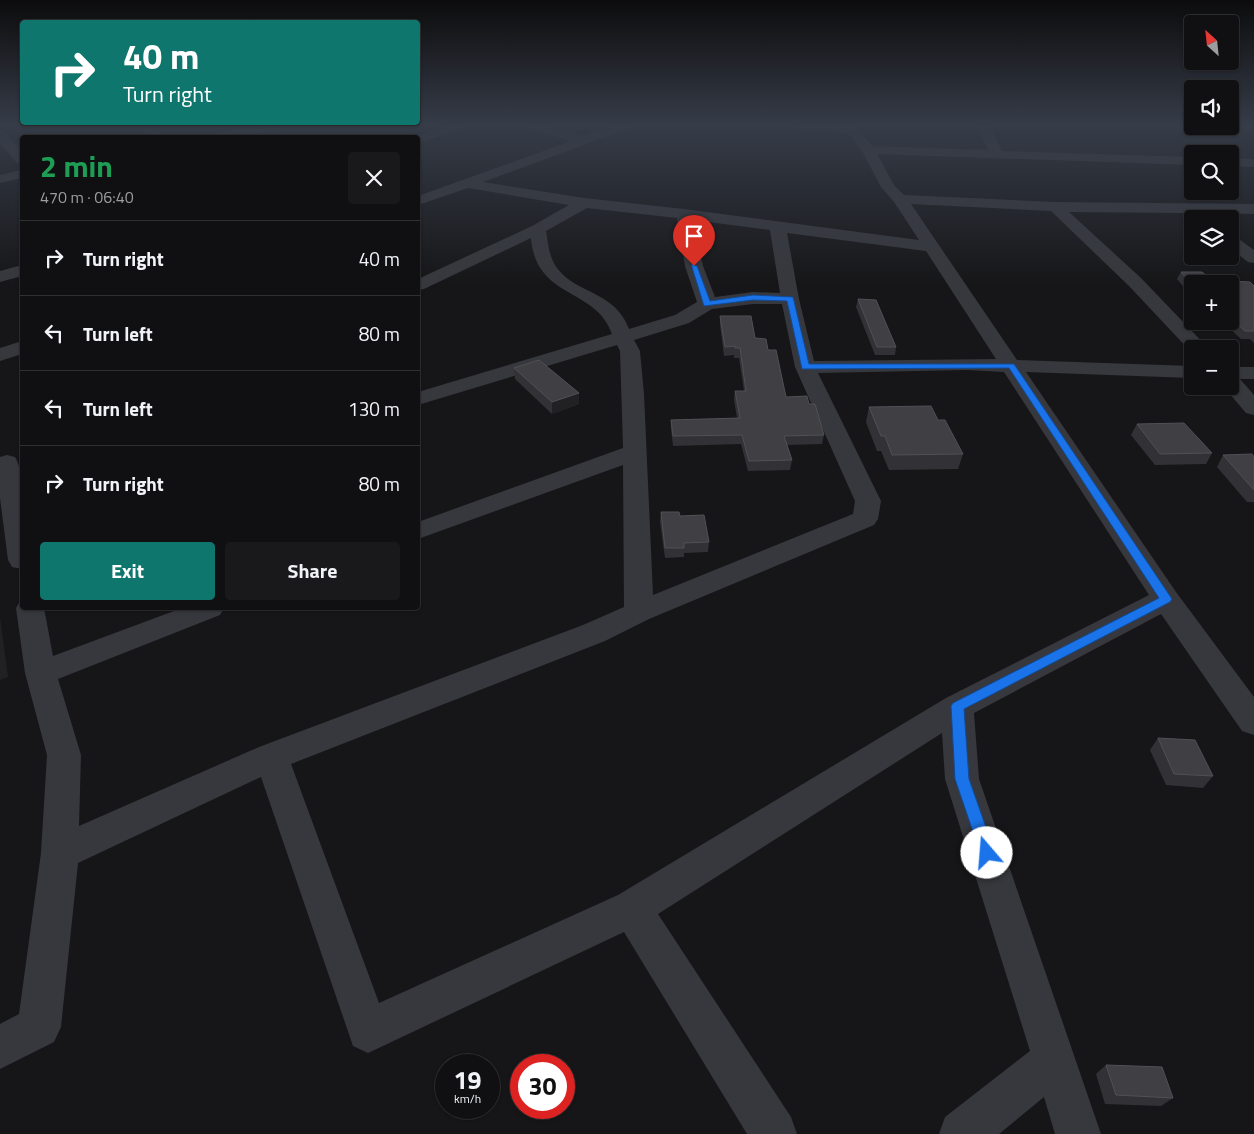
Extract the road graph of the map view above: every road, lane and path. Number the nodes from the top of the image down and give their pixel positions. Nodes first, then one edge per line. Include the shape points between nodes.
1 (480, 178) edge
2 (883, 178) edge
3 (466, 183) junction
4 (900, 199) junction
5 (420, 200) edge
6 (584, 203) junction
7 (1055, 207) junction
8 (1187, 208) junction
9 (1254, 209) edge
10 (1190, 210) edge
11 (684, 214) junction
12 (778, 228) junction
13 (538, 229) junction
14 (931, 247) junction
15 (1239, 247) edge
16 (1254, 258) edge
17 (20, 271) edge
18 (0, 277) edge
19 (420, 284) edge
20 (790, 299) junction
21 (707, 304) junction
22 (623, 339) junction
23 (1190, 340) edge
24 (20, 348) edge
25 (0, 355) edge
26 (1011, 366) junction
27 (805, 367) junction
28 (1184, 372) edge
29 (1239, 373) edge
30 (1254, 373) edge
31 (1239, 391) edge
32 (420, 398) edge
33 (1254, 408) edge
34 (635, 452) junction
35 (10, 461) edge
36 (420, 529) edge
37 (20, 544) edge
38 (1166, 599) junction
39 (30, 610) edge
40 (205, 610) edge
41 (639, 612) junction
42 (41, 673) junction
43 (957, 706) junction
44 (1254, 722) edge
45 (271, 757) junction
46 (60, 853) junction
47 (632, 908) junction
48 (0, 1047) edge
49 (1055, 1059) junction
50 (774, 1134) edge
51 (962, 1134) edge
52 (1078, 1134) edge

1 - 3 street
2 - 4 street
3 - 5 street
3 - 6 street
4 - 7 street
4 - 14 street
6 - 11 street
6 - 13 street
7 - 8 street
7 - 23 street via 1135,282
8 - 9 street
8 - 10 street
11 - 12 street
11 - 21 street via 694,266
12 - 14 street
12 - 20 street
13 - 19 street
13 - 22 street via 540,249 548,270 604,306 618,325
14 - 26 street
15 - 16 street
17 - 18 street
20 - 21 street via 753,298
20 - 27 street
21 - 22 street via 682,319
22 - 32 street
22 - 34 street via 630,351
24 - 25 street
26 - 27 street
26 - 28 street
26 - 38 street
27 - 41 street via 868,501 865,519
29 - 30 street
31 - 33 street
34 - 36 street
34 - 41 street
35 - 37 street
38 - 43 street
38 - 44 street
39 - 42 street
40 - 42 street
41 - 45 street via 594,633
42 - 46 street via 64,754
43 - 47 street
43 - 49 street via 962,779
45 - 46 street
45 - 47 street via 368,1031
46 - 48 street via 39,1027
47 - 50 street
49 - 51 street
49 - 52 street

